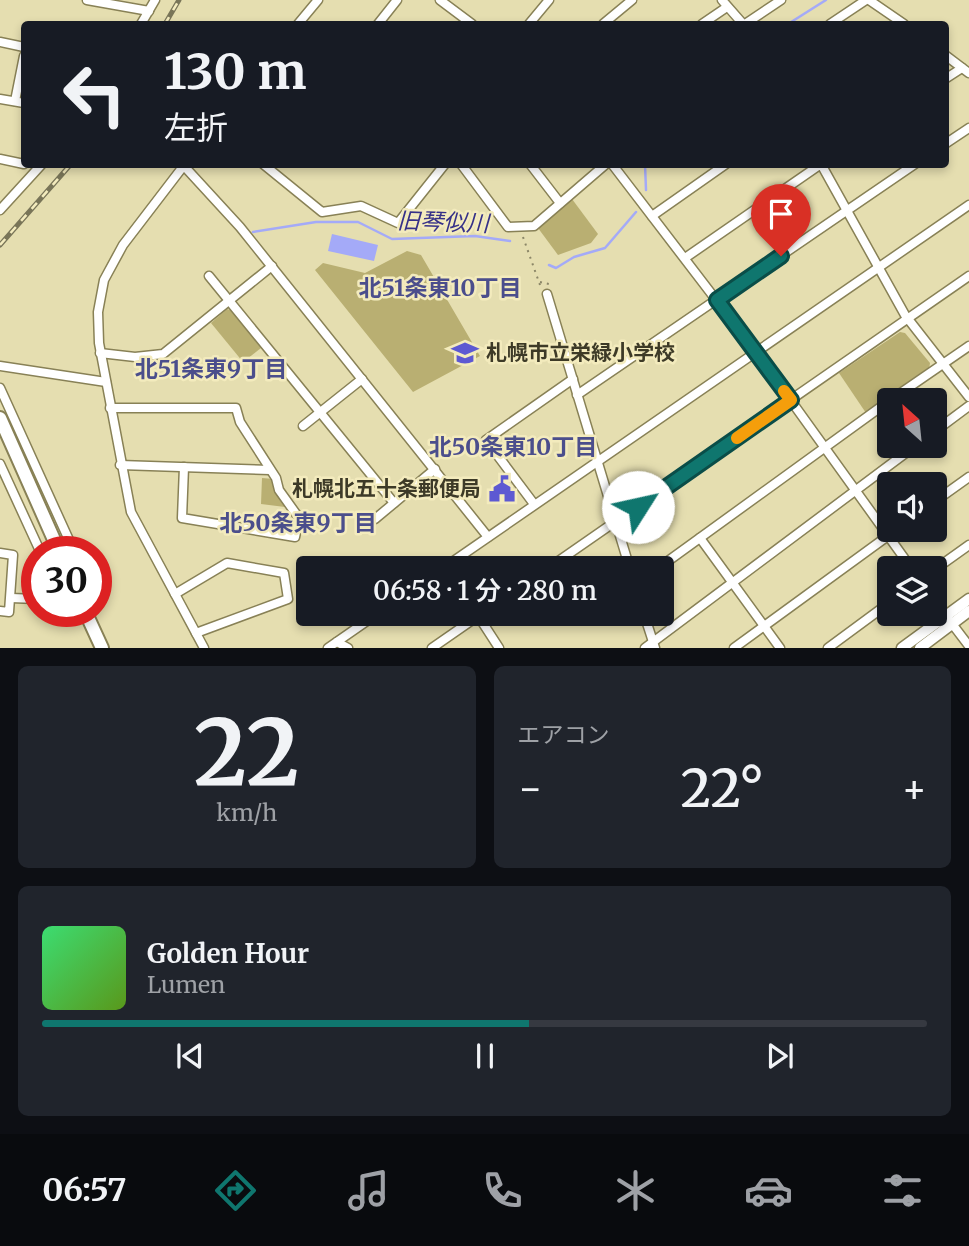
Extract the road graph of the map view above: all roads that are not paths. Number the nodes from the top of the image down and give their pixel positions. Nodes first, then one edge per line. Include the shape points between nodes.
1 (87, 0) edge
2 (155, 0) edge
3 (318, 0) edge
4 (397, 0) edge
5 (440, 0) edge
6 (534, 0) edge
7 (781, 0) edge
8 (868, 0) edge
9 (626, 2) edge
10 (724, 3) edge
11 (546, 4) edge
12 (149, 11) junction
13 (143, 21) edge
14 (300, 21) edge
15 (380, 21) edge
16 (468, 21) edge
17 (532, 21) edge
18 (606, 21) edge
19 (705, 21) edge
20 (741, 21) edge
21 (749, 21) edge
22 (835, 21) edge
23 (900, 21) edge
24 (0, 42) edge
25 (21, 46) edge
26 (949, 58) edge
27 (965, 70) edge
28 (21, 71) edge
29 (949, 77) edge
30 (0, 99) edge
31 (15, 101) junction
32 (21, 102) edge
33 (969, 129) edge
34 (949, 142) edge
35 (0, 159) edge
36 (21, 163) edge
37 (39, 168) edge
38 (183, 168) edge
39 (188, 168) edge
40 (268, 168) edge
41 (442, 168) edge
42 (464, 168) edge
43 (533, 168) edge
44 (601, 168) edge
45 (615, 168) edge
46 (720, 168) edge
47 (815, 168) edge
48 (823, 168) edge
49 (909, 168) edge
50 (560, 203) junction
51 (969, 205) edge
52 (0, 210) edge
53 (846, 211) junction
54 (652, 216) junction
55 (685, 258) junction
56 (272, 266) junction
57 (877, 269) junction
58 (209, 276) dead end
59 (969, 276) edge
60 (547, 294) dead end
61 (229, 300) junction
62 (717, 300) junction
63 (908, 318) junction
64 (969, 346) edge
65 (756, 352) junction
66 (100, 354) junction
67 (943, 364) junction
68 (0, 366) edge
69 (362, 379) junction
70 (573, 379) junction
71 (106, 382) junction
72 (0, 388) edge
73 (908, 388) edge
74 (577, 394) junction
75 (969, 397) edge
76 (791, 400) junction
77 (969, 406) edge
78 (110, 408) junction
79 (877, 409) edge
80 (321, 412) junction
81 (0, 418) edge
82 (947, 422) edge
83 (303, 426) dead end
84 (825, 445) junction
85 (899, 458) edge
86 (596, 462) junction
87 (0, 464) edge
88 (120, 465) junction
89 (184, 467) junction
90 (270, 470) junction
91 (435, 470) junction
92 (969, 477) edge
93 (0, 486) edge
94 (11, 488) junction
95 (855, 490) junction
96 (947, 493) edge
97 (394, 503) junction
98 (534, 504) junction
99 (877, 516) edge
100 (375, 519) dead end
101 (616, 522) junction
102 (33, 536) edge
103 (52, 536) edge
104 (67, 536) edge
105 (488, 537) junction
106 (700, 538) junction
107 (880, 542) edge
108 (969, 545) edge
109 (0, 553) edge
110 (461, 556) edge
111 (566, 556) edge
112 (625, 556) edge
113 (674, 557) edge
114 (947, 561) edge
115 (732, 582) junction
116 (174, 594) junction
117 (10, 598) junction
118 (21, 598) edge
119 (969, 599) edge
120 (0, 611) edge
121 (969, 611) edge
122 (877, 612) edge
123 (947, 617) edge
124 (949, 620) junction
125 (360, 626) edge
126 (463, 626) edge
127 (485, 626) edge
128 (647, 626) edge
129 (764, 626) junction
130 (92, 627) edge
131 (196, 633) junction
132 (337, 642) junction
133 (651, 646) edge
134 (969, 646) edge
135 (102, 648) edge
136 (204, 648) edge
137 (328, 648) edge
138 (348, 648) edge
139 (432, 648) edge
140 (499, 648) edge
141 (733, 648) edge
142 (780, 648) edge
143 (828, 648) edge
144 (902, 648) edge
145 (919, 648) edge

1 - 12 street
2 - 12 street
3 - 14 street
4 - 15 street
5 - 16 street
6 - 11 street
7 - 21 street
8 - 22 street
8 - 23 street
9 - 18 street
10 - 19 street
10 - 20 street
11 - 17 street
12 - 13 street
24 - 25 street
26 - 27 street
27 - 29 street
28 - 31 street
30 - 31 street
31 - 32 street
33 - 34 street
35 - 36 street
37 - 52 street
38 - 66 street via 123,245 104,280 98,312
39 - 56 street
40 - 41 street via 322,212 361,206 398,223
42 - 50 street via 508,227 534,226
43 - 50 street
44 - 50 street
45 - 54 street
46 - 54 street
47 - 55 street
48 - 53 street
49 - 53 street
51 - 57 street
53 - 57 street
53 - 62 street
54 - 55 street
55 - 62 street
56 - 61 street
56 - 69 street
57 - 63 street
57 - 65 street
58 - 61 street
59 - 63 street
60 - 70 street
61 - 66 street via 163,354
61 - 80 street
62 - 65 street
62 - 74 street
63 - 67 street
63 - 76 street
64 - 67 street
65 - 76 street
65 - 86 street
66 - 71 street
67 - 73 street
67 - 75 street
68 - 71 street
69 - 80 street
69 - 91 street
70 - 74 street
70 - 98 street via 486,440
71 - 78 street
72 - 104 street
74 - 86 street
76 - 84 street
76 - 101 street
77 - 82 street
78 - 88 street
78 - 90 street via 236,408
79 - 84 street
80 - 83 street
80 - 97 street
81 - 103 main road
84 - 95 street
84 - 106 street
85 - 95 street
86 - 98 street
86 - 101 street
87 - 94 street
88 - 89 street
88 - 116 street via 131,512
89 - 90 street
89 - 90 street via 183,518 295,537 299,518
91 - 97 street
91 - 105 street
92 - 96 street
93 - 94 street
94 - 102 street
95 - 99 street
95 - 115 street
97 - 100 street
98 - 105 street
101 - 111 street
101 - 112 street
105 - 110 street
106 - 113 street
106 - 115 street
107 - 129 street
108 - 114 street
109 - 117 street via 13,555
115 - 129 street
115 - 133 street
116 - 131 street
116 - 131 street via 227,563 284,573 288,599
117 - 118 street
117 - 120 street via 9,612
119 - 124 street
121 - 124 street
122 - 143 street
123 - 124 street
124 - 134 street
124 - 144 street
124 - 145 street
125 - 132 street
126 - 139 street
127 - 140 street
128 - 133 street
129 - 141 street
129 - 142 street
130 - 135 main road
131 - 136 street
132 - 137 street
132 - 138 street

